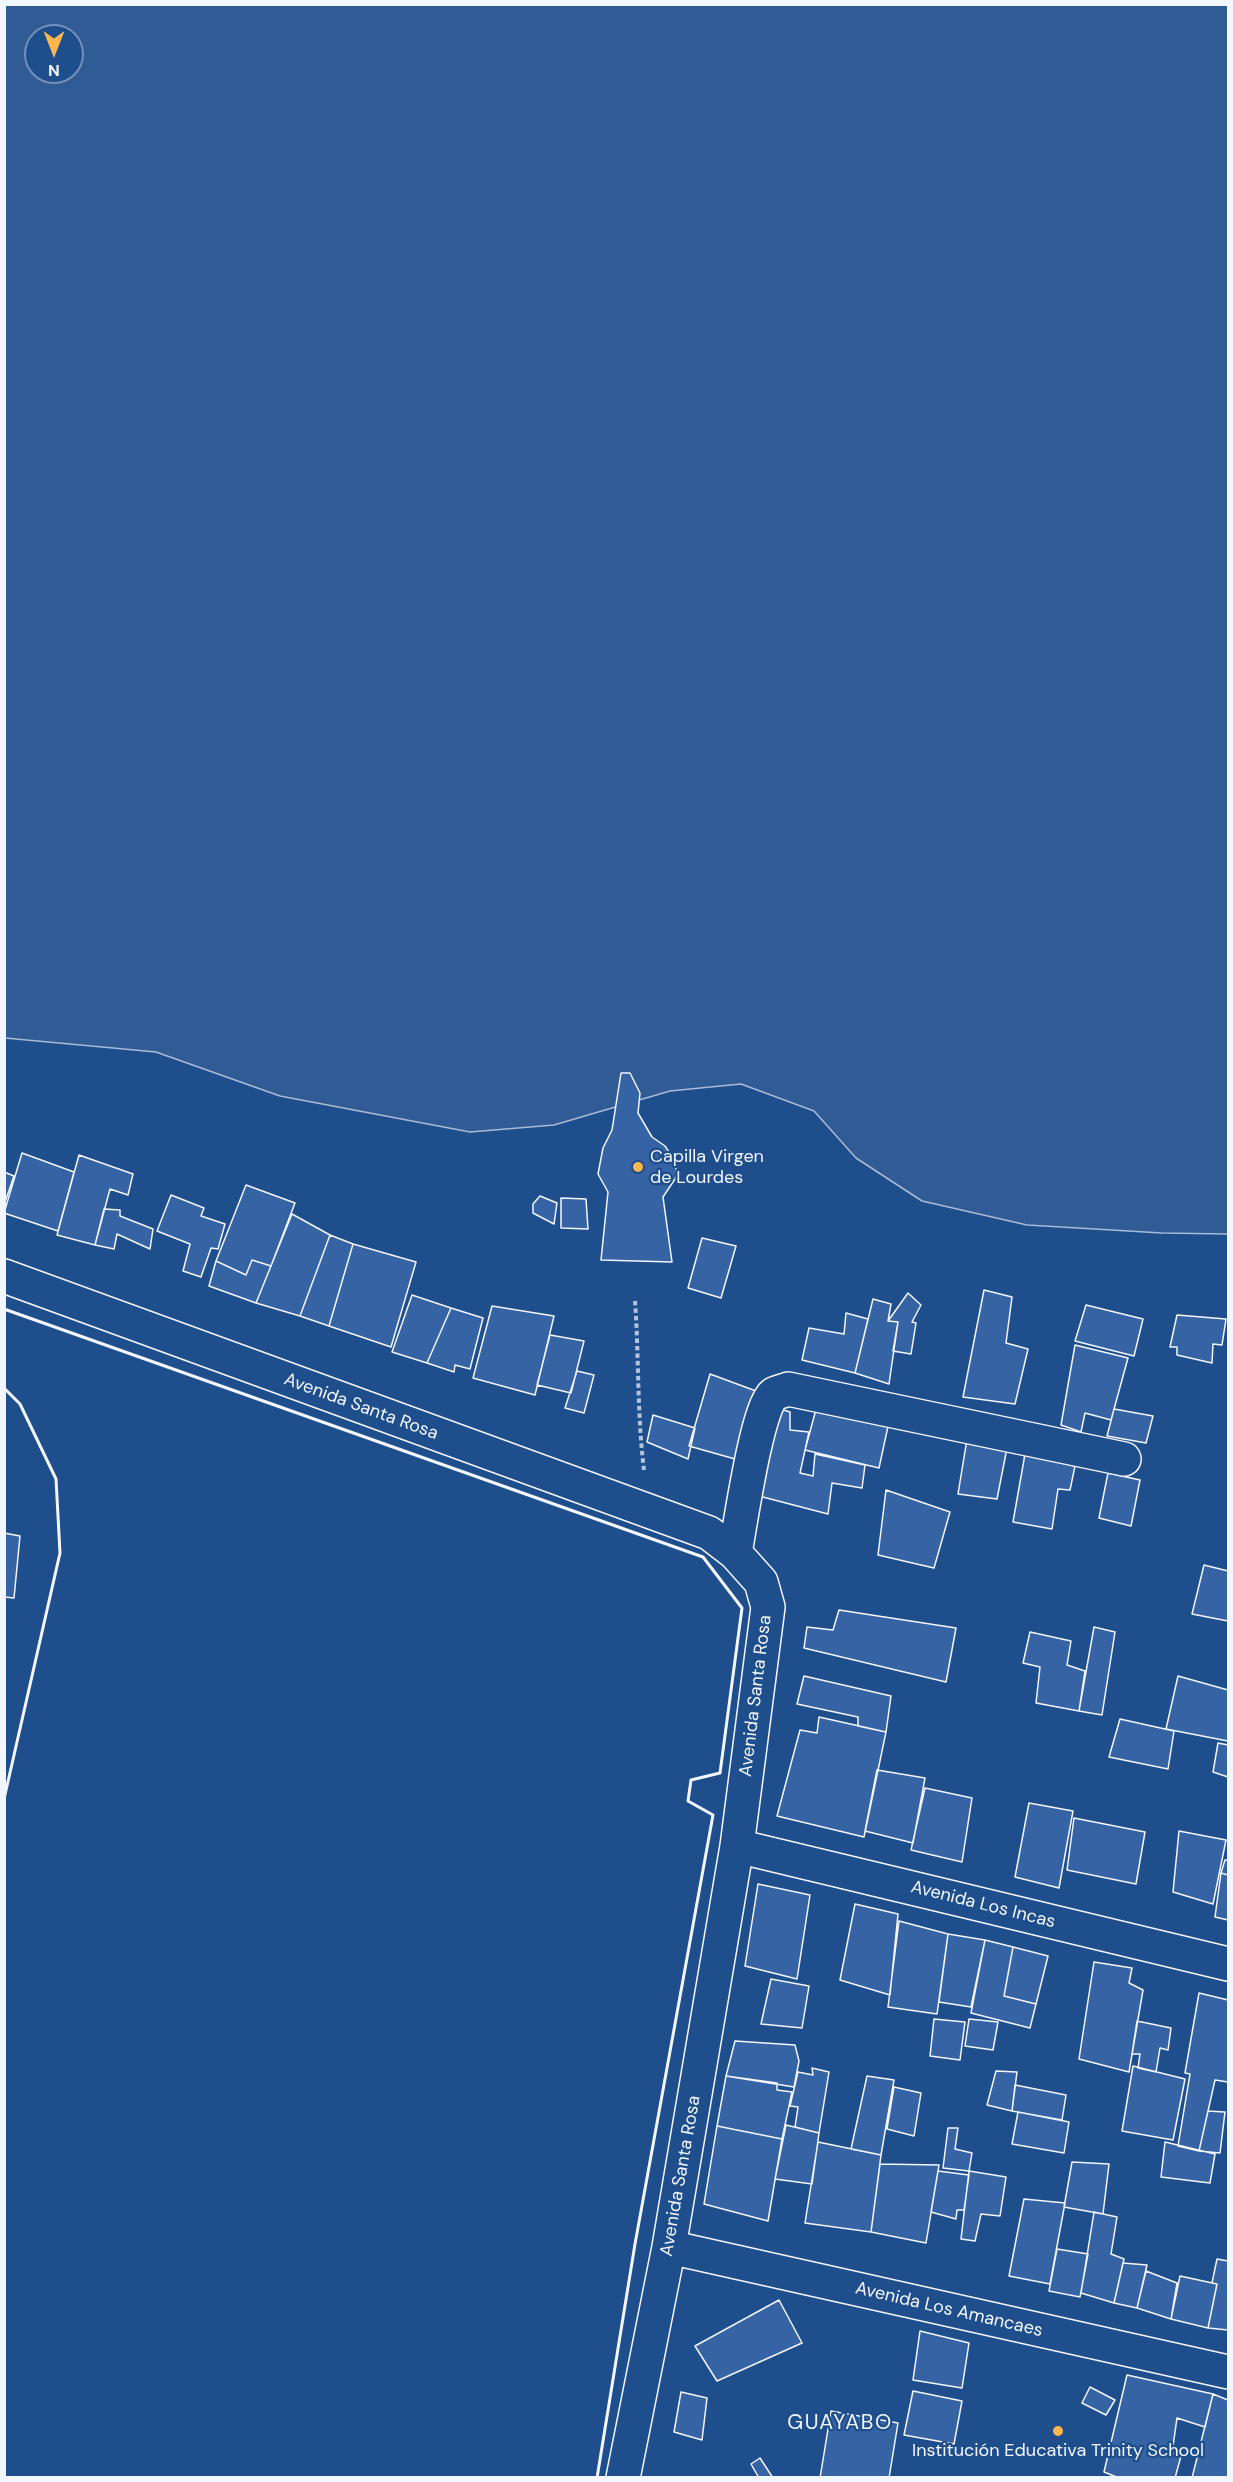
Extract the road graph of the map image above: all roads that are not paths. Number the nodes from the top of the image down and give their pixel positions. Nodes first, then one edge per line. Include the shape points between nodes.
1 (4, 1276) edge
2 (1124, 1459) dead end
3 (735, 1553) junction
4 (737, 1846) junction
5 (1228, 1964) edge
6 (669, 2247) junction
7 (1228, 2372) edge
8 (623, 2478) edge

1 - 3 street, Avenida Santa Rosa via 709,1533
2 - 3 street via 788,1389 774,1394 766,1404
3 - 4 street, Avenida Santa Rosa via 761,1582 768,1607
4 - 5 street, Avenida Los Incas
4 - 6 street, Avenida Santa Rosa
6 - 7 street, Avenida Los Amancaes
6 - 8 street, Avenida Santa Rosa

